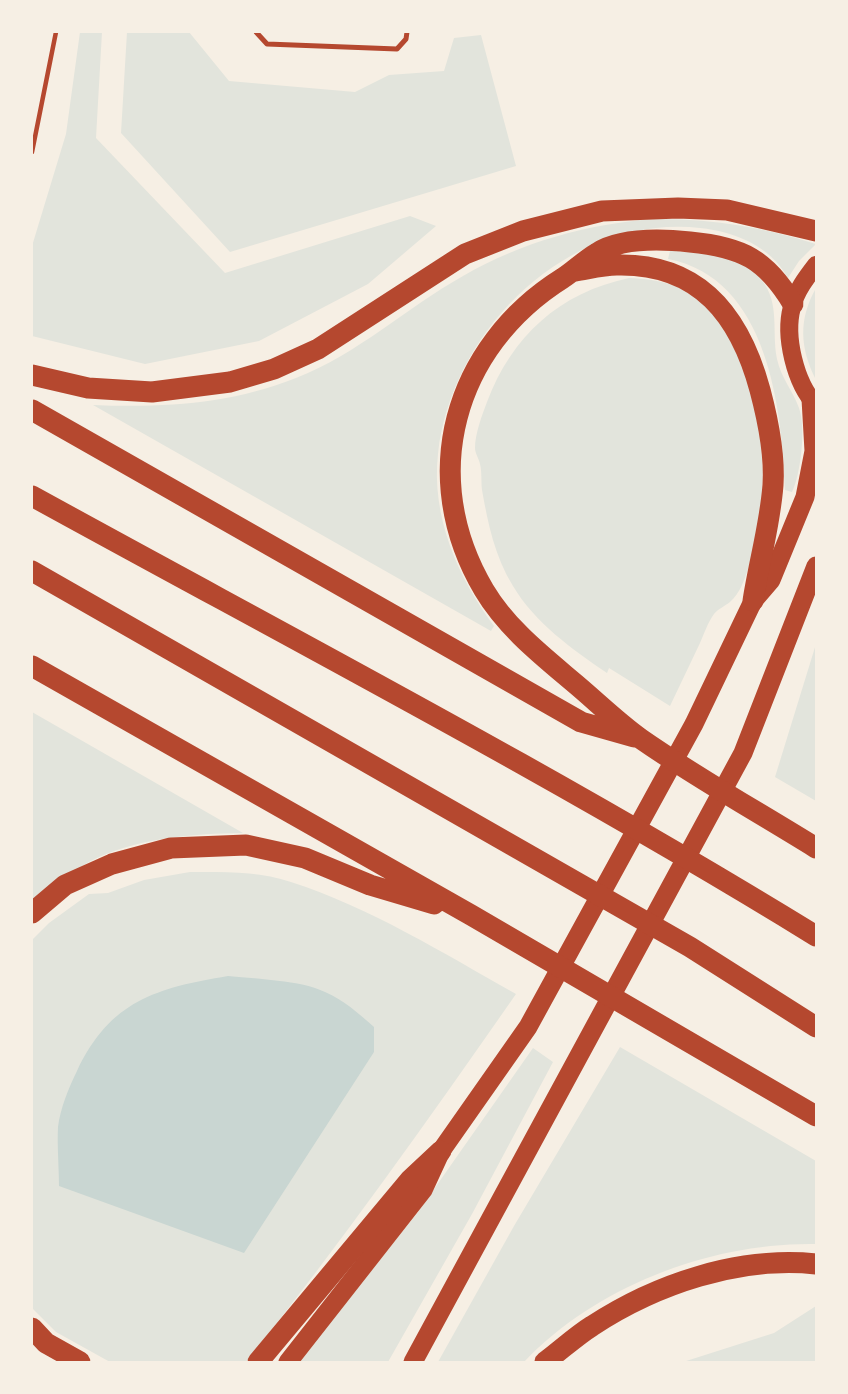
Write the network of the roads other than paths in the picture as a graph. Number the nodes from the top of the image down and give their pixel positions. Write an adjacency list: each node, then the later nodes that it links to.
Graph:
1 (256, 32): 2 (lane)
2 (407, 32)
3 (817, 231): 7 (highway)
4 (817, 265): 6 (main road)
5 (573, 272): 6 (highway); 13 (highway); 15 (highway)
6 (793, 304): 8 (main road)
7 (32, 375)
8 (814, 402): 13 (highway)
9 (32, 410): 15 (highway)
10 (32, 496): 19 (highway)
11 (817, 566): 28 (highway)
12 (32, 571): 20 (highway)
13 (753, 601): 22 (highway)
14 (32, 666): 18 (highway)
15 (640, 738): 16 (highway)
16 (817, 848)
17 (32, 913): 18 (highway)
18 (471, 915): 21 (highway)
19 (817, 936)
20 (817, 1027)
21 (817, 1116)
22 (440, 1152): 26 (highway); 27 (highway)
23 (817, 1264): 29 (highway)
24 (32, 1328): 25 (highway)
25 (80, 1363)
26 (258, 1363)
27 (288, 1363)
28 (413, 1363)
29 (545, 1363)

